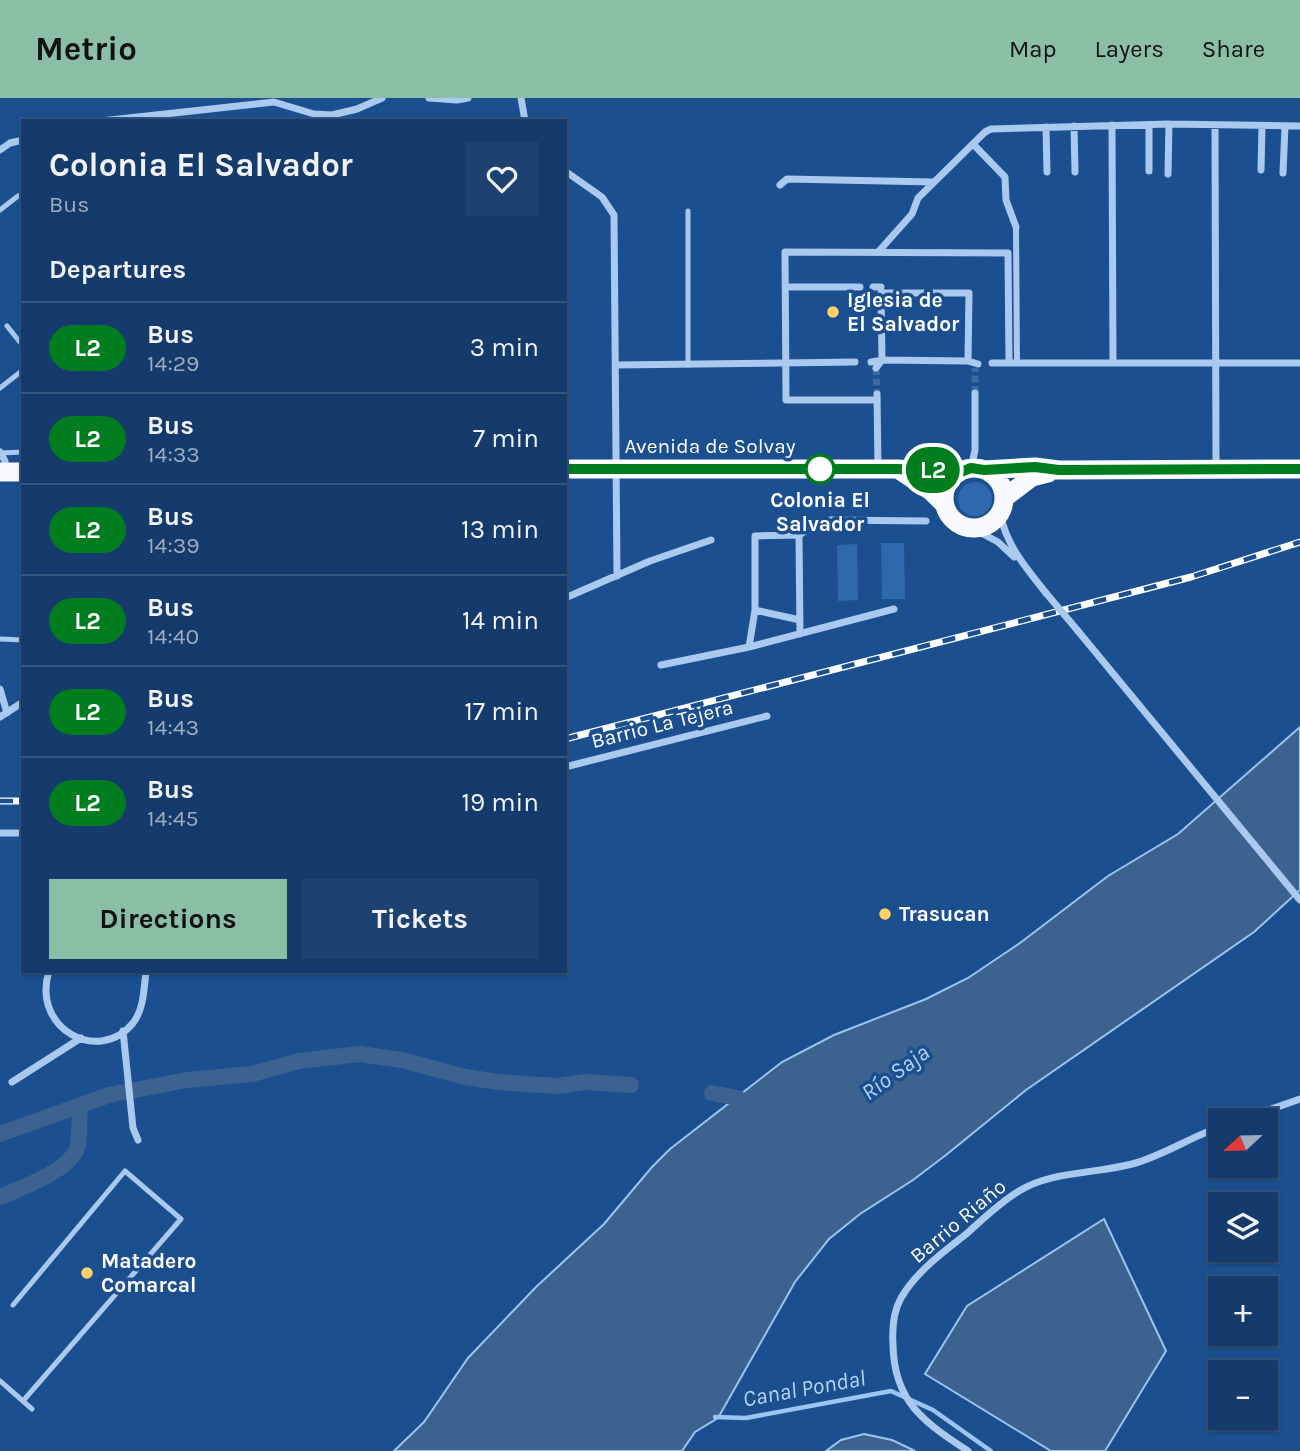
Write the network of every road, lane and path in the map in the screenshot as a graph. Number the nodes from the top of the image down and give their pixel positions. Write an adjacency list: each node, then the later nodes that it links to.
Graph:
1 (382, 98): 5 (street)
2 (429, 98): 3 (street)
3 (468, 98)
4 (521, 98): 6 (street)
5 (119, 119)
6 (525, 119)
7 (1169, 124): 9 (street); 10 (street); 25 (street)
8 (1112, 125): 9 (street); 11 (street); 43 (street)
9 (1149, 125): 20 (street)
10 (1215, 125): 12 (street); 39 (street)
11 (1074, 126): 15 (street); 22 (street)
12 (1262, 126): 13 (street); 19 (street)
13 (1285, 126): 14 (street); 24 (street)
14 (1300, 126)
15 (1046, 127): 17 (street); 23 (street)
16 (21, 140): 18 (street)
17 (974, 145): 26 (street); 31 (street)
18 (0, 150)
19 (1261, 170)
20 (1149, 171)
21 (567, 172): 45 (street)
22 (1075, 172)
23 (1047, 173)
24 (1283, 173)
25 (1168, 174)
26 (933, 182): 27 (street); 32 (street)
27 (780, 185)
28 (21, 195): 29 (lane)
29 (0, 210)
30 (688, 211): 46 (lane)
31 (1016, 227): 42 (street)
32 (879, 254): 33 (street); 42 (street)
33 (785, 287): 34 (street); 40 (street)
34 (860, 287)
35 (7, 326): 36 (lane)
36 (21, 344)
37 (882, 360): 37 (street); 47 (street)
38 (855, 362): 40 (street)
39 (1217, 362): 43 (street); 44 (street); 54 (street)
40 (785, 363): 46 (street); 56 (street)
41 (992, 363): 42 (street)
42 (1013, 363): 43 (street)
43 (1113, 363)
44 (1300, 363)
45 (615, 365): 46 (street); 53 (street)
46 (688, 365)
47 (874, 365)
48 (21, 372): 49 (lane)
49 (0, 388)
50 (975, 393): 58 (street)
51 (21, 453): 52 (lane)
52 (6, 464)
53 (616, 468): 55 (highway, Avenida de Solvay); 56 (highway, Avenida de Solvay); 67 (street)
54 (1216, 468): 57 (highway, Avenida de Solvay); 59 (highway, Avenida de Solvay)
55 (567, 469)
56 (888, 469): 58 (highway, Avenida de Solvay); 60 (highway)
57 (1300, 469)
58 (971, 470): 59 (highway, Avenida de Solvay); 60 (highway); 61 (highway)
59 (1059, 470): 61 (highway, Avenida de Solvay)
60 (944, 504): 63 (highway)
61 (1002, 506): 63 (highway); 66 (street)
62 (926, 521): 64 (street)
63 (972, 528): 66 (street)
64 (799, 536): 70 (street); 71 (street)
65 (711, 540): 67 (street)
66 (1023, 564): 84 (street, bridge)
67 (617, 576): 68 (street)
68 (567, 597)
69 (894, 609): 72 (street)
70 (755, 610): 71 (street); 75 (street)
71 (800, 620): 72 (street)
72 (800, 634): 75 (street)
73 (0, 639): 74 (lane)
74 (21, 640)
75 (749, 647): 76 (street)
76 (661, 665)
77 (0, 689): 79 (street)
78 (21, 703): 79 (street)
79 (4, 715)
80 (767, 716): 81 (street, Barrio La Tejera)
81 (567, 766)
82 (0, 833): 83 (street)
83 (21, 834)
84 (1300, 901)
85 (48, 973): 88 (street)
86 (146, 973): 87 (street)
87 (123, 1031): 88 (street); 93 (street)
88 (81, 1038): 89 (street)
89 (12, 1082)
90 (1300, 1100): 91 (street)
91 (1276, 1108)
92 (1208, 1131): 98 (street, Barrio Riaño)
93 (138, 1140)
94 (13, 1305): 96 (lane)
95 (0, 1381): 96 (lane)
96 (23, 1401): 97 (lane)
97 (32, 1409)
98 (968, 1451)

